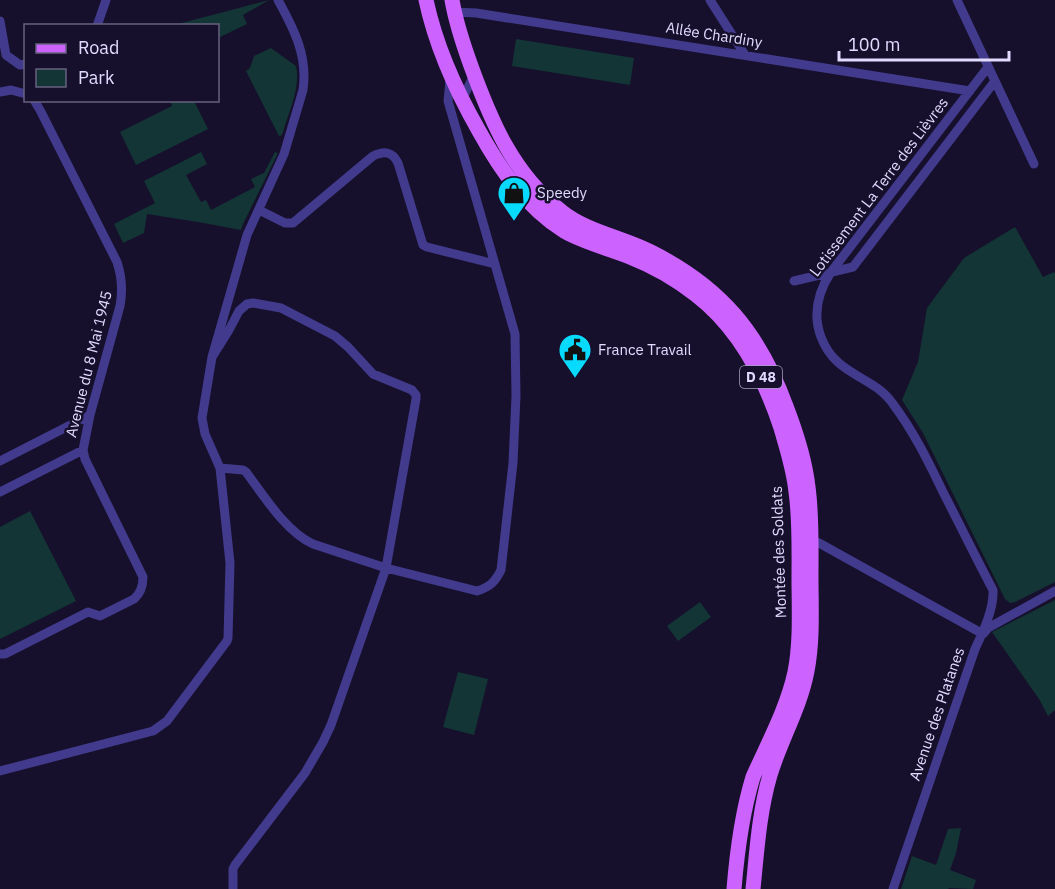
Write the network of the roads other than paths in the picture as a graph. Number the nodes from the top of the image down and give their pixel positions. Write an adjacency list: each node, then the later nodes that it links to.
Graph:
1 (106, 0): 8 (street)
2 (278, 0): 22 (street)
3 (426, 0): 13 (main road, Montée des Soldats / D 48)
4 (710, 0): 9 (street)
5 (957, 0): 11 (street)
6 (453, 6): 9 (street, Allée Chardiny); 12 (main road, Montée des Soldats / D 48)
7 (0, 21): 10 (street)
8 (98, 24)
9 (745, 56): 15 (street, Allée Chardiny)
10 (24, 64)
11 (988, 67): 14 (street); 15 (street, Lotissement La Terre des Lièvres)
12 (474, 75): 18 (street); 32 (main road, Montée des Soldats / D 48)
13 (450, 77): 18 (main road, Montée des Soldats / D 48); 20 (street)
14 (995, 81): 21 (street); 24 (street)
15 (970, 91): 24 (street, Lotissement La Terre des Lièvres)
16 (0, 92): 17 (street)
17 (24, 93)
18 (461, 101): 20 (street); 39 (main road, Montée des Soldats / D 48)
19 (35, 102): 27 (street, Avenue du 8 Mai 1945)
20 (452, 114): 23 (street)
21 (1034, 164)
22 (258, 210): 23 (street); 26 (street)
23 (495, 264): 33 (street)
24 (831, 272): 25 (street); 35 (street, Lotissement La Terre des Lièvres)
25 (794, 281)
26 (212, 357): 30 (street); 33 (street)
27 (90, 415): 28 (street, Avenue du 8 Mai 1945); 29 (street)
28 (83, 450): 31 (street); 36 (street, Avenue du 8 Mai 1945)
29 (0, 461)
30 (220, 468): 33 (street); 37 (street)
31 (0, 492)
32 (811, 540): 35 (street, Avenue des Platanes); 40 (main road, Montée des Soldats / D 48)
33 (386, 568): 38 (street)
34 (1055, 591): 35 (street)
35 (983, 634): 41 (street, Avenue des Platanes)
36 (0, 654)
37 (0, 771)
38 (233, 889)
39 (734, 889)
40 (753, 889)
41 (893, 889)

